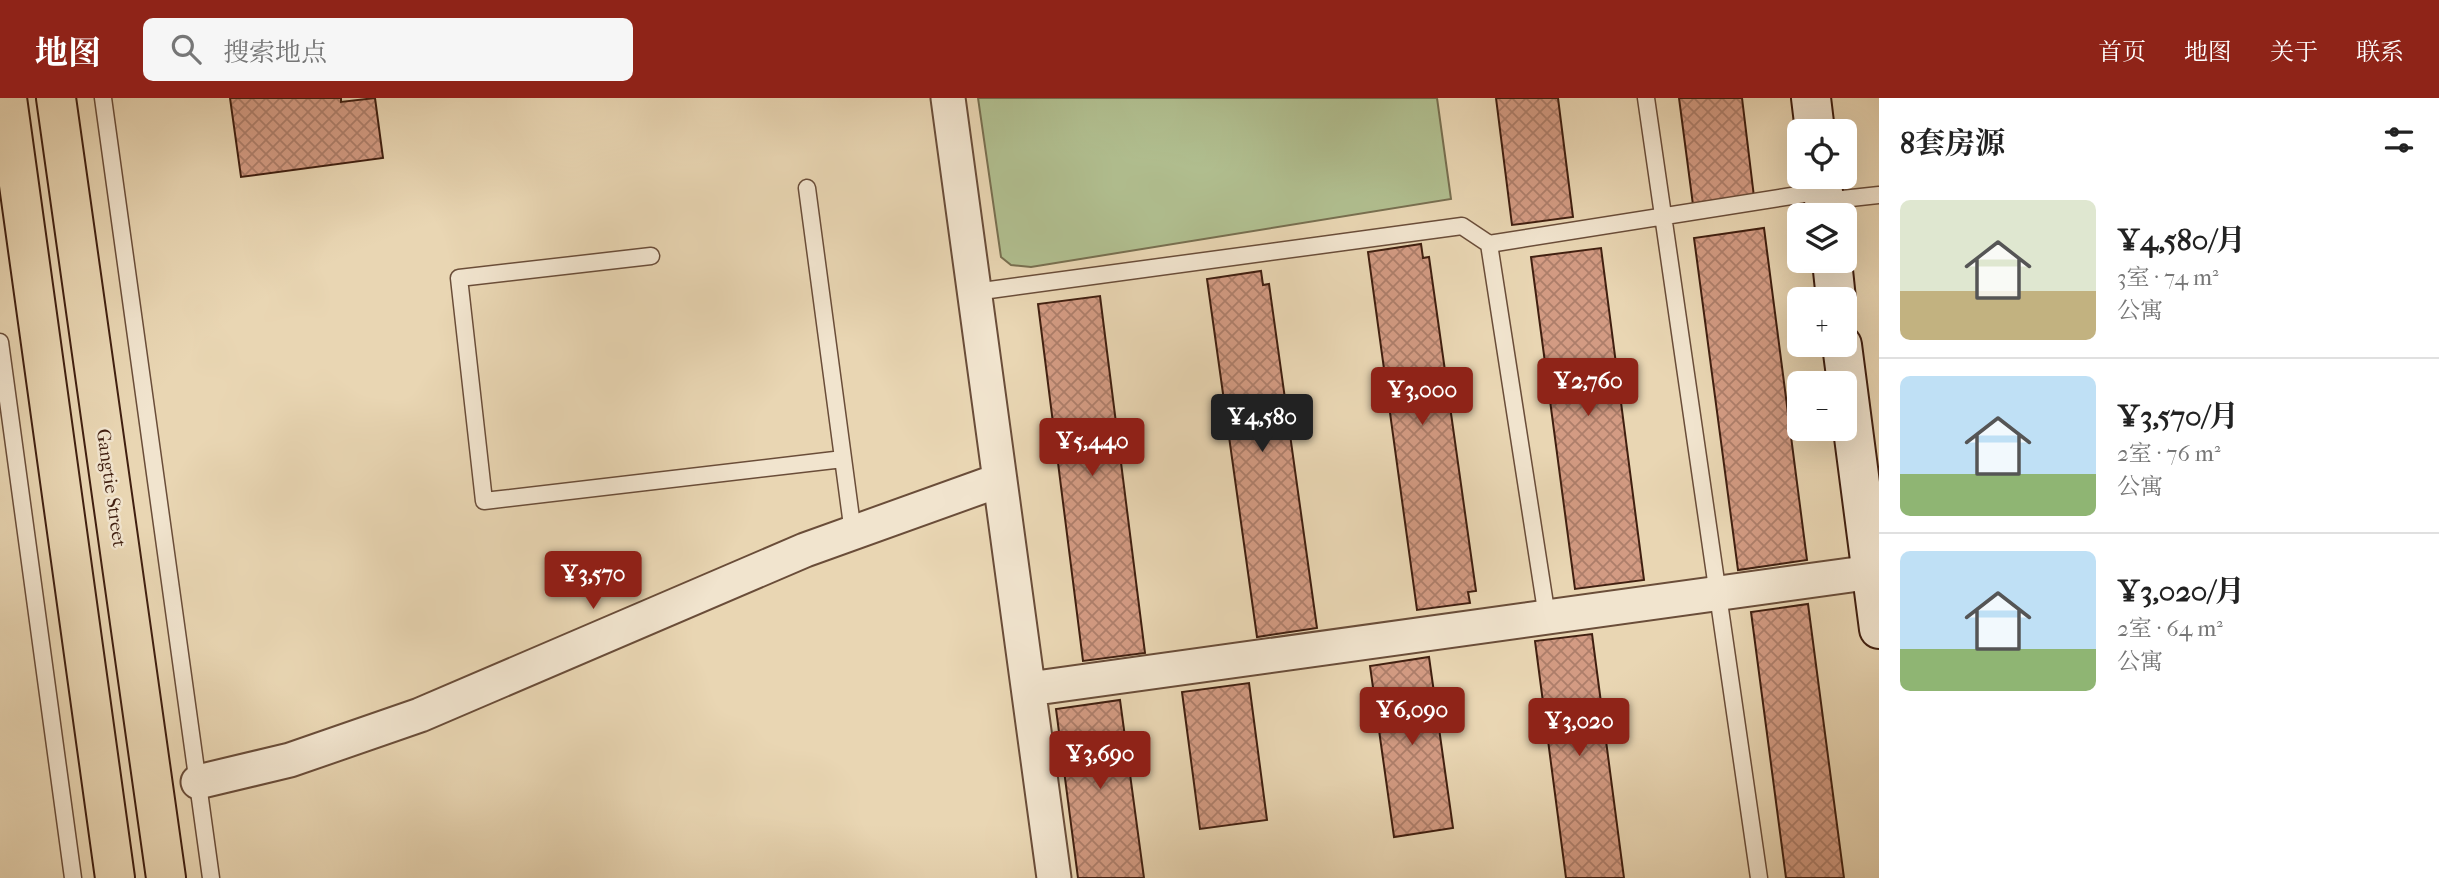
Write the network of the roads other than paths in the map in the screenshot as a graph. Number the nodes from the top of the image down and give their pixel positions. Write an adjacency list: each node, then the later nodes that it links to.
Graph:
1 (8, 98): 27 (highway)
2 (57, 98): 28 (highway, Gangtie Street)
3 (103, 98): 25 (lane)
4 (948, 98): 14 (street)
5 (1646, 98): 11 (lane)
6 (1811, 98): 7 (street)
7 (1814, 119)
8 (807, 188): 17 (lane)
9 (1879, 195): 10 (lane)
10 (1823, 196): 11 (lane)
11 (1664, 217): 12 (lane); 21 (lane)
12 (1489, 244): 14 (lane); 22 (lane)
13 (651, 256): 17 (lane)
14 (975, 292): 18 (street)
15 (0, 342): 26 (lane)
16 (1844, 357): 20 (street)
17 (843, 459): 19 (lane)
18 (1000, 480): 19 (street); 24 (street)
19 (853, 533): 25 (street)
20 (1875, 572): 21 (street); 23 (street)
21 (1718, 593): 22 (street); 31 (lane)
22 (1547, 617): 24 (street)
23 (1879, 629)
24 (1029, 689): 30 (street)
25 (198, 782): 29 (lane)
26 (73, 878)
27 (115, 878)
28 (166, 878)
29 (211, 878)
30 (1054, 878)
31 (1759, 878)

